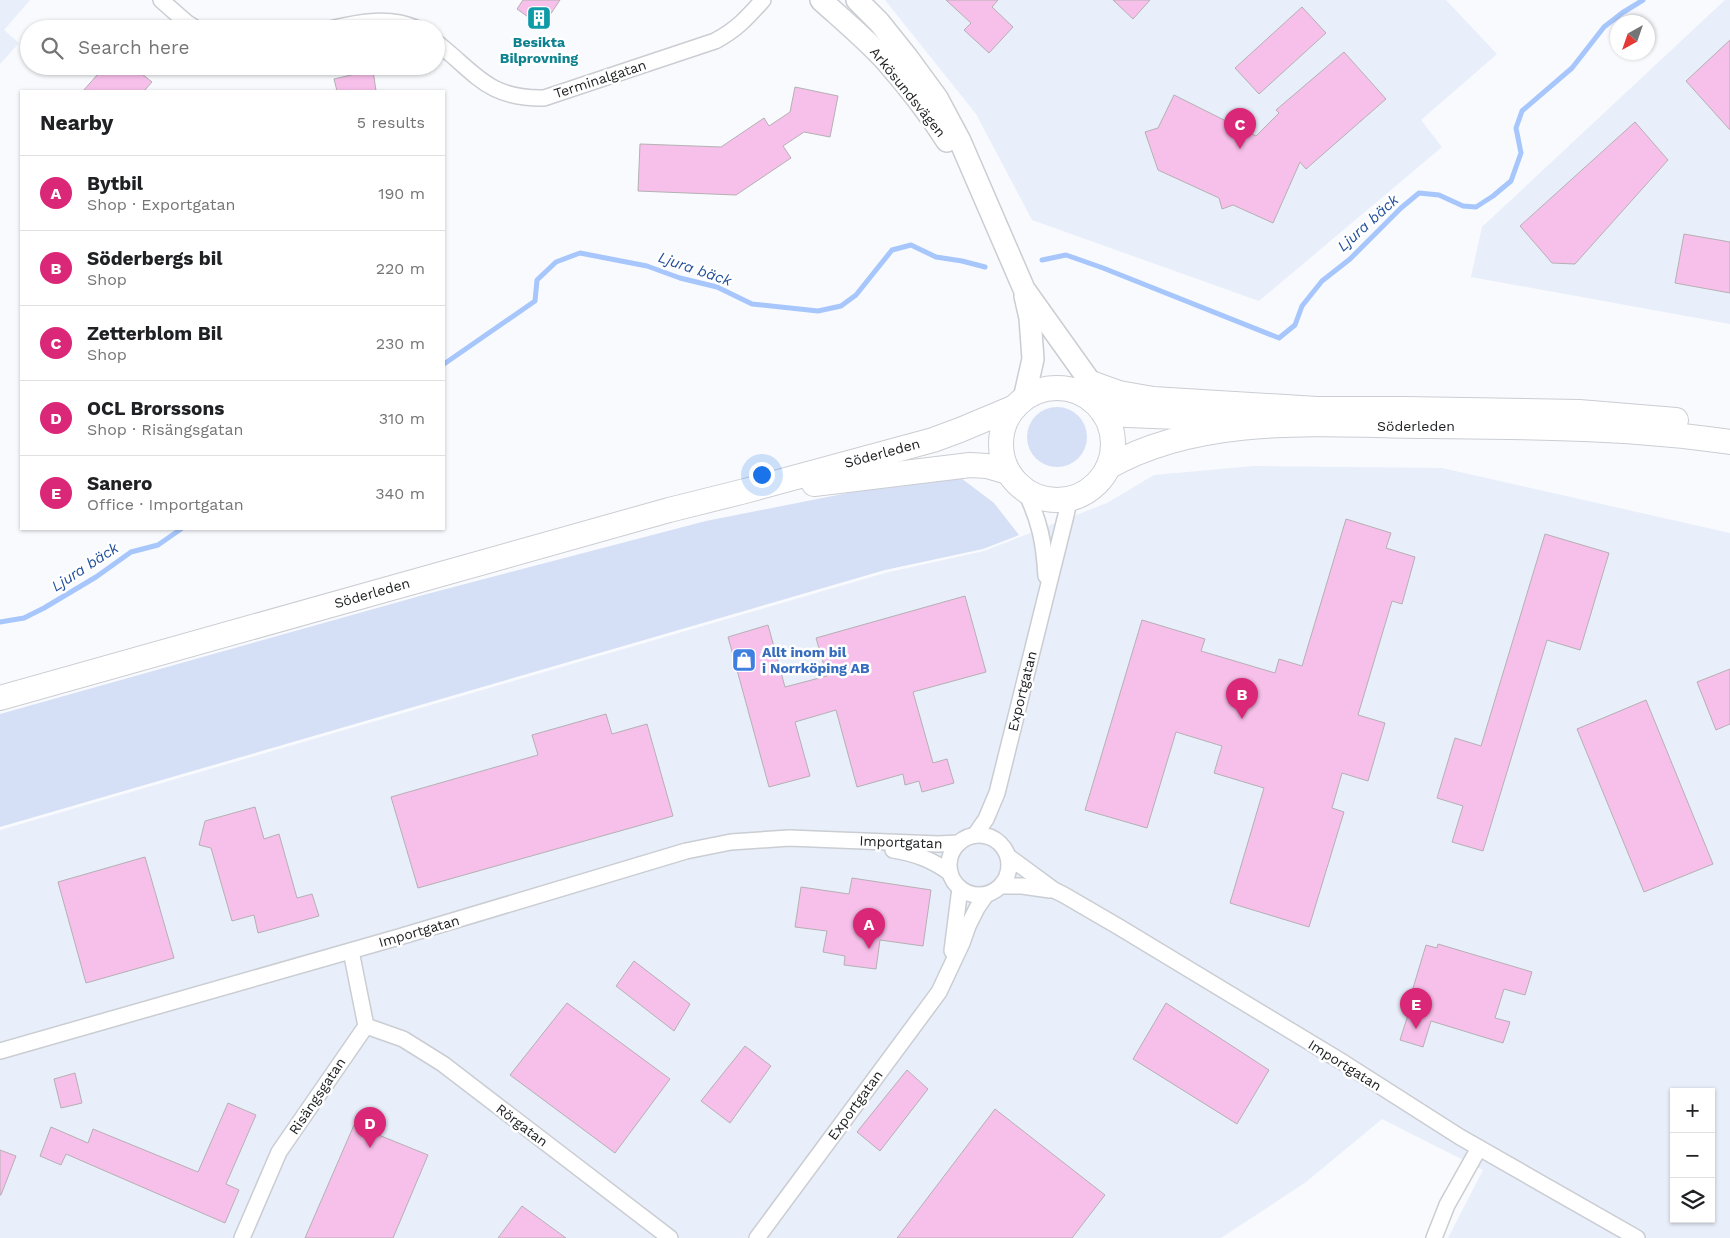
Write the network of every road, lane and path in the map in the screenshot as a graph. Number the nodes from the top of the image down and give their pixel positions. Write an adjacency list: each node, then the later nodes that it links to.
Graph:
1 (161, 0): 5 (street)
2 (763, 0): 6 (street, Terminalgatan)
3 (821, 0): 7 (main road, Arkösundsvägen)
4 (857, 0): 7 (main road, Arkösundsvägen)
5 (184, 20)
6 (445, 50)
7 (982, 195): 8 (main road, Arkösundsvägen)
8 (1024, 289): 9 (main road, Arkösundsvägen); 10 (main road, Arkösundsvägen)
9 (1091, 383): 11 (main road, Söderleden); 12 (main road, Arkösundsvägen)
10 (1019, 403): 12 (main road); 15 (main road); 17 (main road, Söderleden)
11 (1317, 409): 12 (main road, Söderleden); 13 (main road, Söderleden)
12 (1102, 411): 16 (main road)
13 (1730, 425)
14 (1730, 442): 16 (main road, Söderleden)
15 (1004, 462): 17 (main road, Söderleden); 18 (main road)
16 (1108, 467): 19 (main road)
17 (745, 491): 21 (main road, Söderleden)
18 (1025, 491): 19 (main road); 20 (street, Exportgatan)
19 (1074, 497): 20 (street, Exportgatan)
20 (1047, 588): 22 (street, Exportgatan)
21 (0, 698)
22 (996, 793): 23 (street, Exportgatan); 25 (street, Exportgatan)
23 (975, 835): 25 (street); 26 (street)
24 (843, 840): 26 (street, Importgatan); 28 (street, Importgatan); 33 (street, Importgatan)
25 (998, 841): 27 (street)
26 (959, 843): 28 (street)
27 (1008, 857): 29 (street); 31 (street, Importgatan)
28 (950, 873): 30 (street)
29 (1001, 886): 31 (street, Importgatan); 32 (street)
30 (960, 888): 32 (street); 34 (street, Exportgatan)
31 (1054, 890): 37 (street, Importgatan)
32 (986, 894): 34 (street, Exportgatan)
33 (351, 951): 35 (street); 36 (street, Importgatan)
34 (949, 969): 40 (street, Exportgatan)
35 (366, 1026): 38 (street, Risängsgatan); 39 (street, Rörgatan)
36 (0, 1051)
37 (1479, 1148): 41 (street); 42 (street, Importgatan)
38 (242, 1238)
39 (670, 1238)
40 (757, 1238)
41 (1434, 1238)
42 (1637, 1238)

